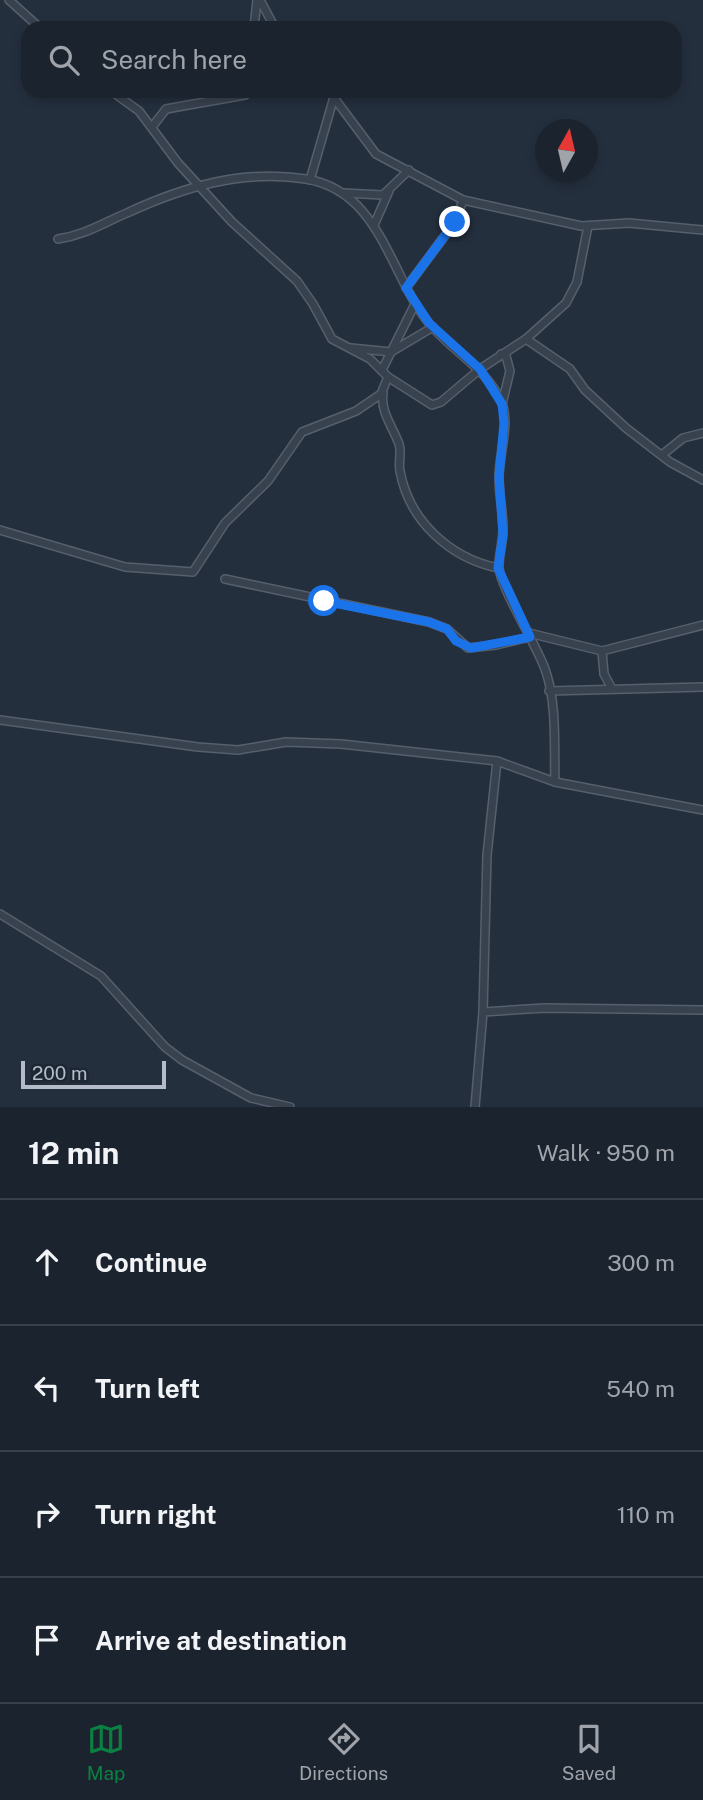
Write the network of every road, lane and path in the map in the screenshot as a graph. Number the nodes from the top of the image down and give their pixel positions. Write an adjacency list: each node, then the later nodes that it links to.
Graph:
1 (9, 0): 3 (street)
2 (258, 0): 4 (street); 5 (street)
3 (32, 21)
4 (255, 21)
5 (271, 21)
6 (122, 98): 10 (street)
7 (229, 98): 10 (street)
8 (331, 98): 12 (street)
9 (335, 98): 11 (street)
10 (152, 127): 13 (street)
11 (409, 170): 14 (street); 16 (street)
12 (310, 180): 13 (street); 15 (street)
13 (200, 185): 20 (street); 25 (street)
14 (389, 191): 15 (street); 17 (street)
15 (341, 193): 17 (street)
16 (463, 200): 18 (street); 21 (street)
17 (374, 225): 21 (street)
18 (588, 226): 19 (street); 24 (street)
19 (703, 230)
20 (58, 239)
21 (406, 288): 22 (street)
22 (415, 304): 23 (street); 26 (street)
23 (433, 327): 26 (street); 28 (street)
24 (526, 338): 27 (street); 34 (street)
25 (347, 349): 26 (street); 29 (street)
26 (391, 352): 29 (street)
27 (501, 354): 28 (street); 32 (street)
28 (480, 369): 30 (street); 32 (street)
29 (382, 370): 30 (street)
30 (388, 377): 31 (street)
31 (384, 389): 36 (street); 37 (street)
32 (502, 404): 37 (street)
33 (703, 433): 34 (street)
34 (662, 455): 35 (street)
35 (703, 480)
36 (0, 530)
37 (498, 568): 40 (street)
38 (225, 579): 40 (street)
39 (703, 625): 41 (street)
40 (529, 634): 41 (street); 44 (street)
41 (602, 651): 42 (street)
42 (611, 687): 43 (street); 44 (street)
43 (703, 687)
44 (549, 691): 47 (street)
45 (0, 719): 46 (street)
46 (497, 761): 47 (street); 51 (street)
47 (555, 782): 48 (street)
48 (703, 810)
49 (0, 914): 52 (street)
50 (703, 1010): 51 (street)
51 (483, 1012): 54 (street)
52 (274, 1106): 53 (street)
53 (290, 1107)
54 (475, 1107)

